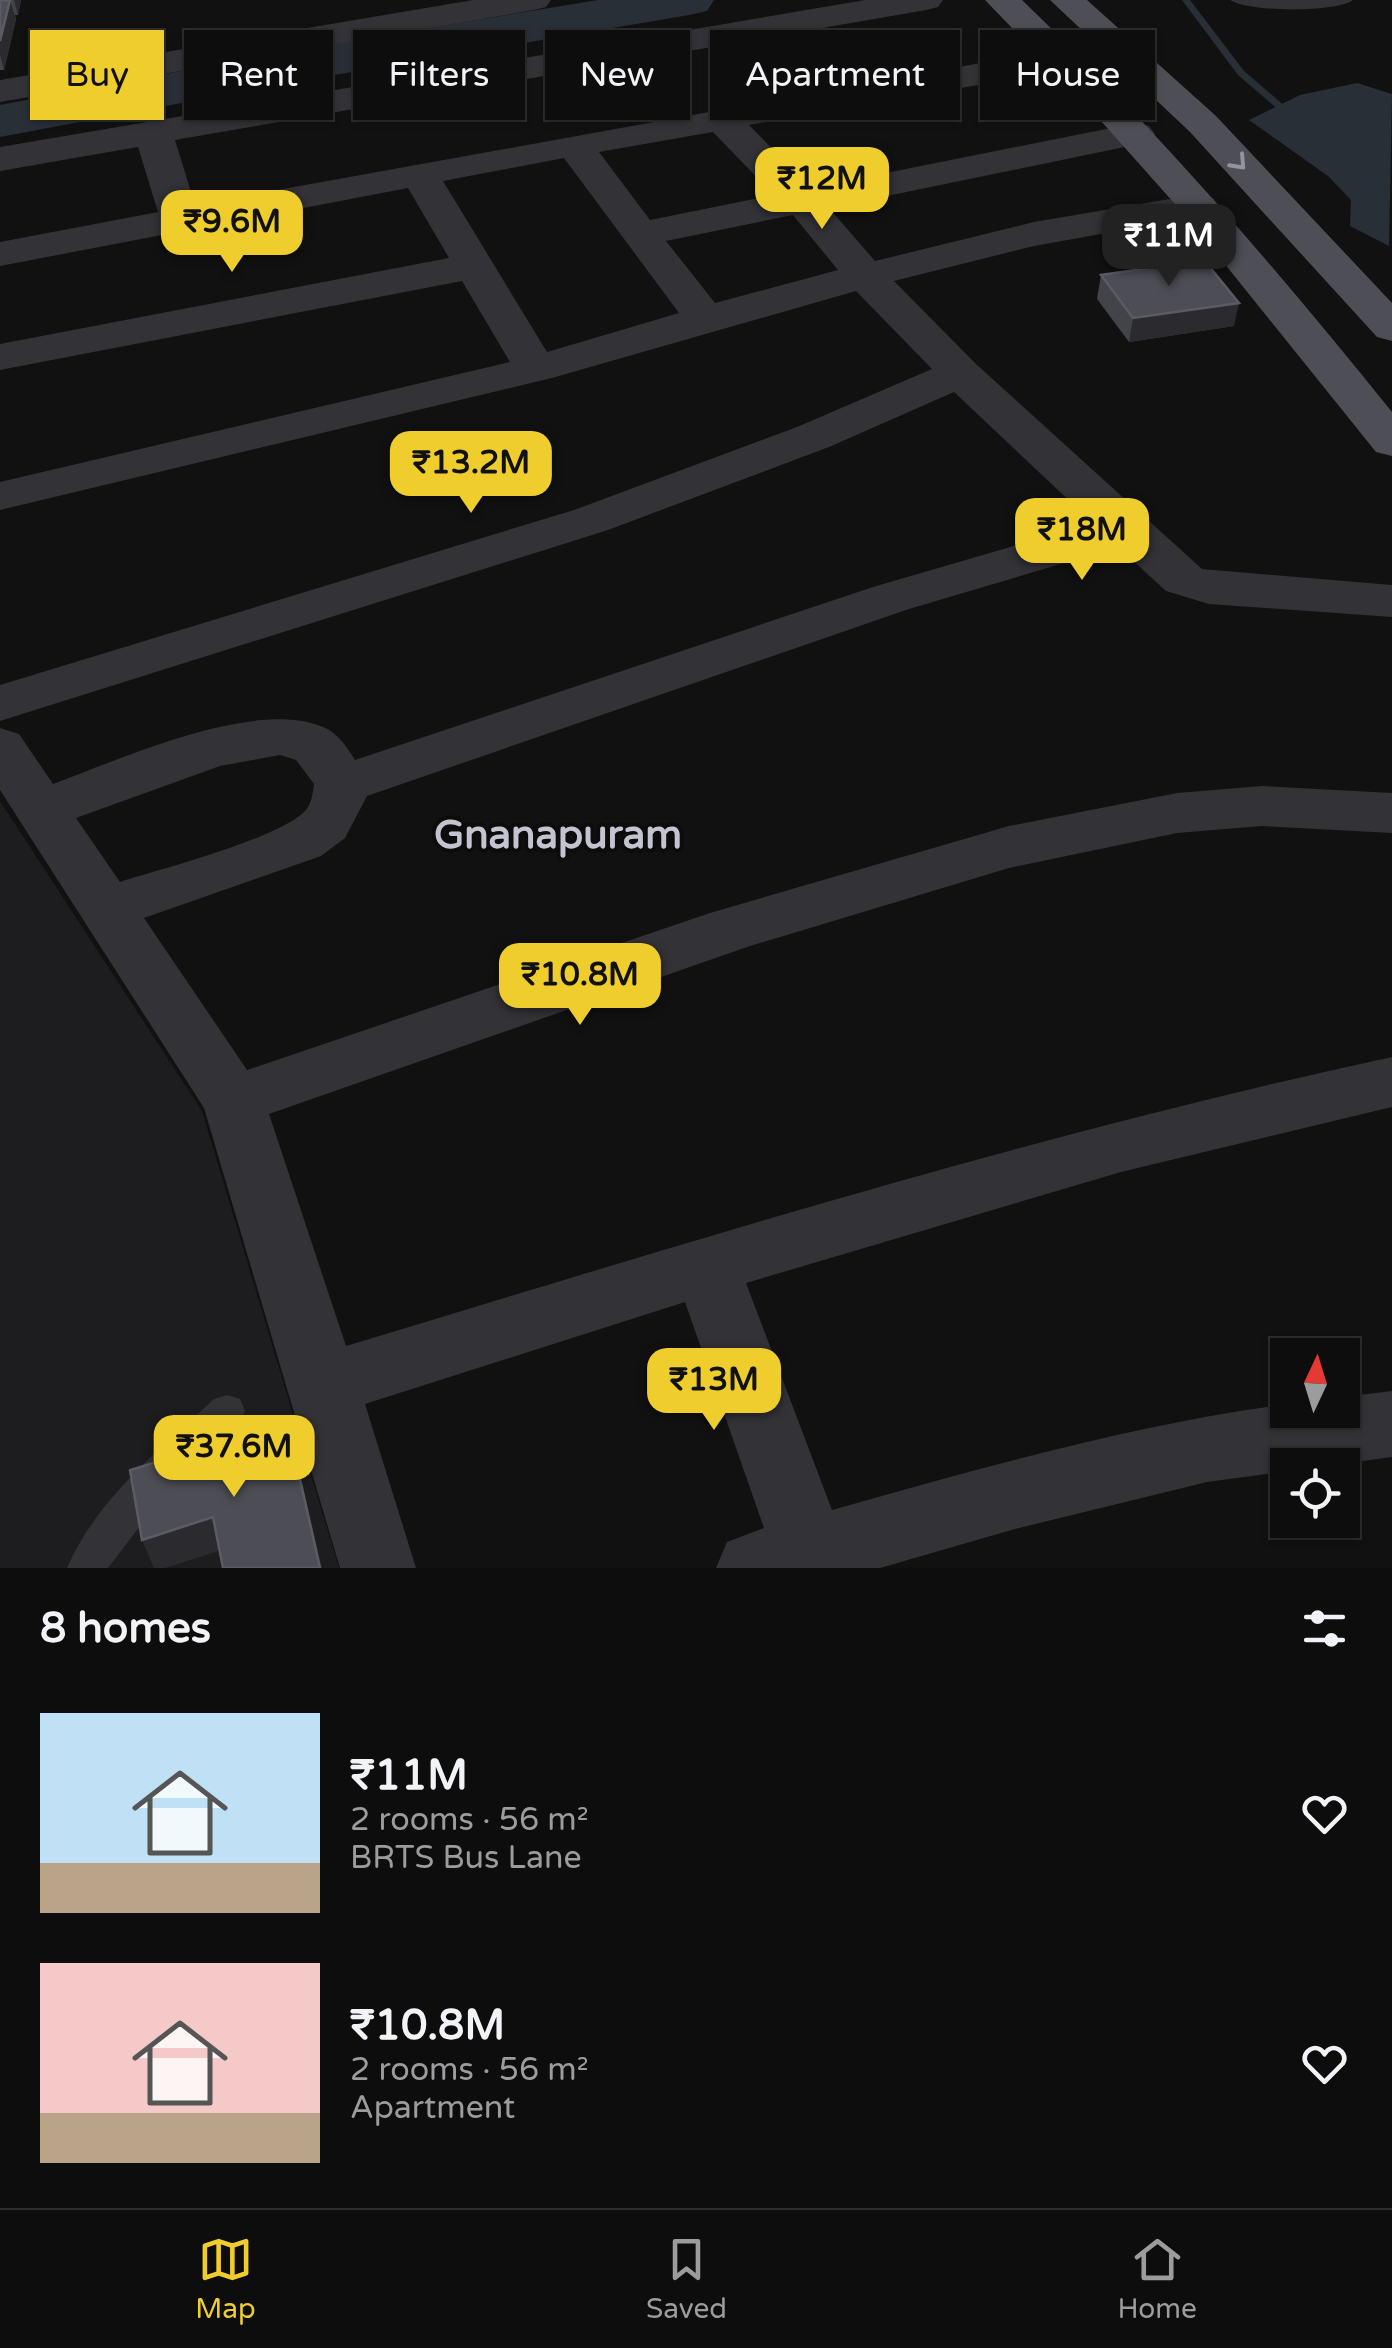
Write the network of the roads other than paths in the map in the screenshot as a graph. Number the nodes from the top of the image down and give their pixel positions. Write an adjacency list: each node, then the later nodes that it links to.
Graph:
1 (534, 0): 10 (street)
2 (926, 0): 9 (street)
3 (1002, 0): 8 (main road)
4 (1025, 0): 33 (main road)
5 (1067, 0): 29 (main road, one-way to 29)
6 (1239, 0): 7 (lane)
7 (1344, 0)
8 (1033, 30)
9 (525, 68)
10 (0, 91)
11 (353, 97): 15 (street)
12 (463, 120): 17 (street)
13 (721, 120): 18 (street); 21 (street)
14 (1122, 120): 16 (main road)
15 (154, 132): 19 (street); 23 (street)
16 (1136, 134): 21 (street); 22 (main road)
17 (473, 135): 18 (street); 20 (street)
18 (574, 145): 24 (street)
19 (0, 158)
20 (420, 174): 23 (street); 26 (street)
21 (802, 201): 24 (street); 27 (street)
22 (1199, 206): 27 (street); 34 (main road)
23 (180, 220): 25 (street)
24 (640, 234): 28 (street)
25 (0, 254)
26 (474, 266): 30 (street); 31 (street)
27 (865, 276): 28 (street); 32 (street)
28 (706, 319): 31 (street)
29 (1392, 328)
30 (0, 356)
31 (536, 369): 35 (street)
32 (960, 373): 36 (street); 38 (street)
33 (1392, 402)
34 (1392, 442)
35 (0, 496)
36 (1127, 529): 37 (street); 40 (street)
37 (1392, 601)
38 (0, 703)
39 (0, 747): 41 (street)
40 (342, 784): 41 (street); 43 (street)
41 (42, 808): 43 (street)
42 (1392, 813): 45 (street)
43 (105, 910): 45 (street)
44 (1392, 1082): 46 (street)
45 (233, 1101): 47 (street)
46 (707, 1268): 47 (street); 50 (street)
47 (324, 1385): 52 (street)
48 (228, 1411): 51 (lane)
49 (1392, 1424): 50 (street)
50 (794, 1563)
51 (86, 1568)
52 (378, 1568)

